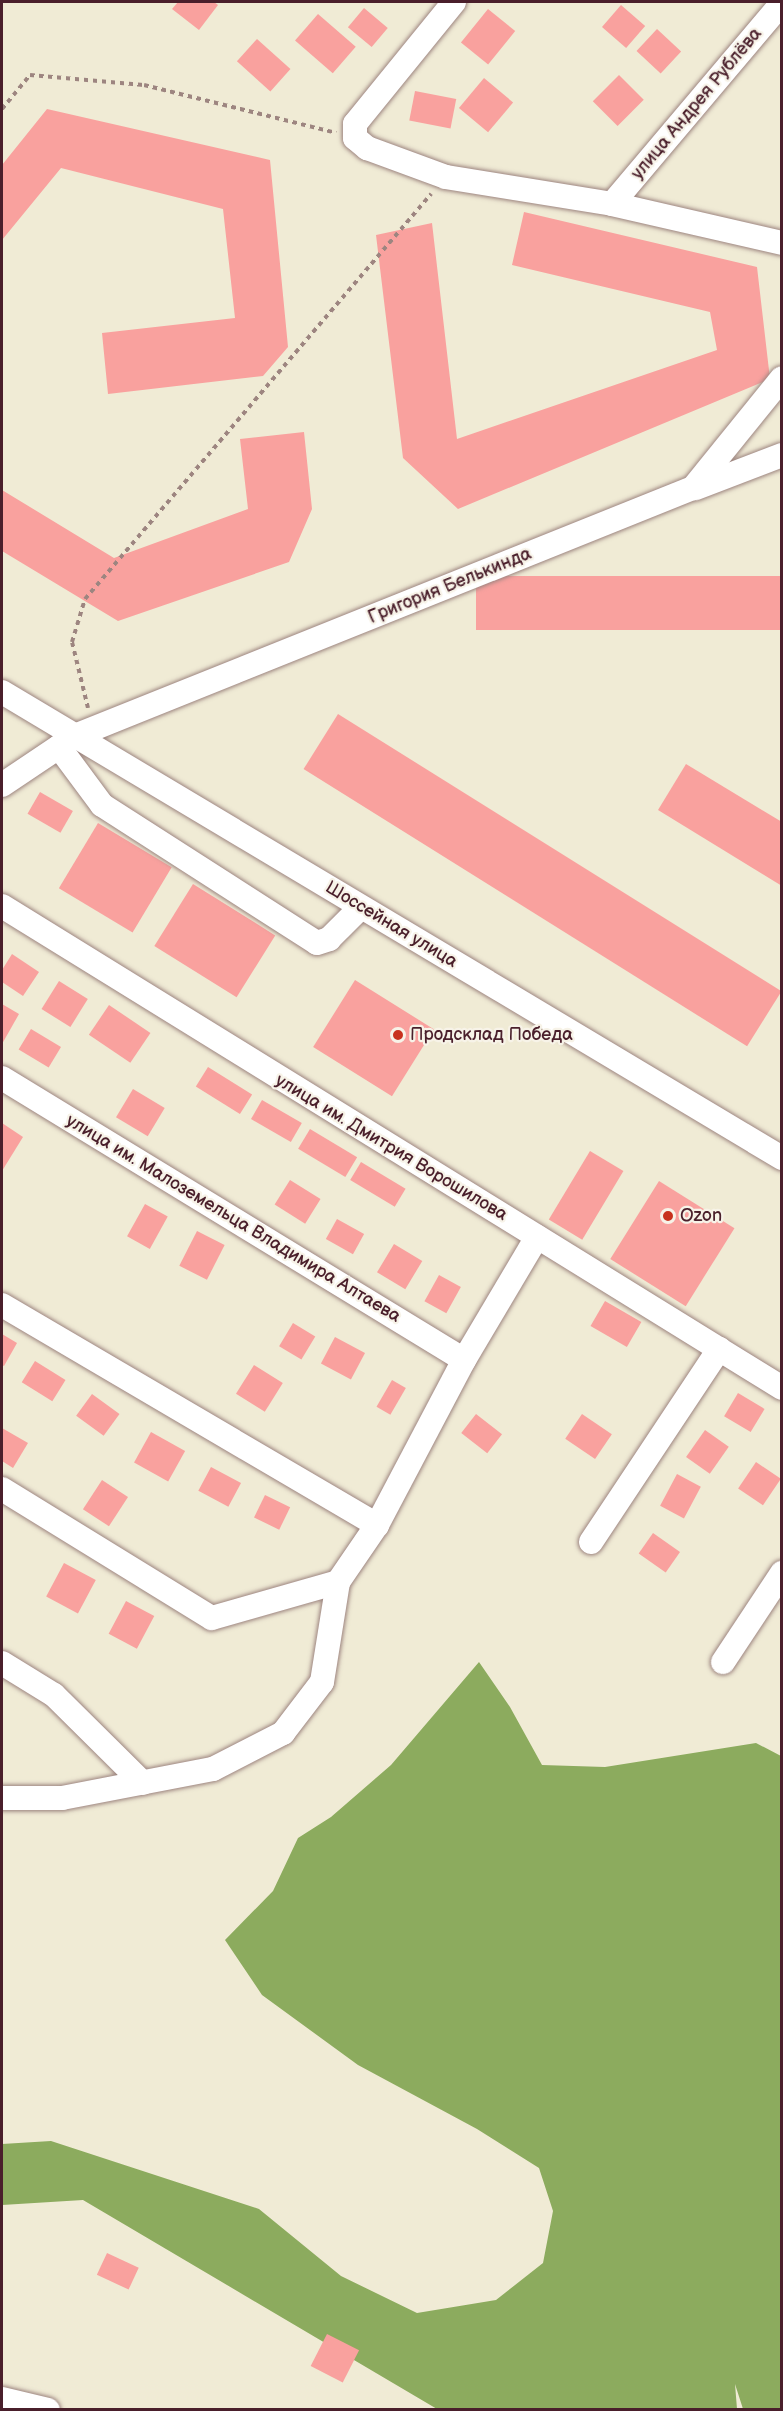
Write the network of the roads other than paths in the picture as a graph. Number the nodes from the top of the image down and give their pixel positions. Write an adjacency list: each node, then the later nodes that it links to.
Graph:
1 (454, 2): 3 (street)
2 (782, 3): 3 (street, улица Андрея Рублёва)
3 (612, 204): 4 (street)
4 (782, 243)
5 (782, 378): 7 (street, Григория Белькинда)
6 (782, 455): 7 (street)
7 (693, 489): 9 (street, Григория Белькинда)
8 (2, 692): 9 (street, Шоссейная улица)
9 (67, 742): 10 (street, Григория Белькинда); 12 (street, Шоссейная улица); 12 (street)
10 (2, 785)
11 (2, 906): 15 (street, улица им. Дмитрия Ворошилова)
12 (361, 907): 14 (street, Шоссейная улица)
13 (2, 1078): 18 (street, улица им. Малоземельца Владимира Алтаева)
14 (782, 1158)
15 (537, 1237): 17 (street, улица им. Дмитрия Ворошилова); 18 (street)
16 (2, 1305): 21 (street)
17 (719, 1349): 19 (street, улица им. Дмитрия Ворошилова); 22 (street)
18 (464, 1360): 21 (street)
19 (782, 1388)
20 (2, 1489): 24 (street)
21 (377, 1525): 24 (street)
22 (591, 1542)
23 (782, 1573): 25 (street)
24 (338, 1582): 27 (street)
25 (723, 1662)
26 (2, 1663): 27 (street)
27 (142, 1783): 28 (street)
28 (2, 1798)
29 (2, 2399): 30 (street)
30 (48, 2409)

